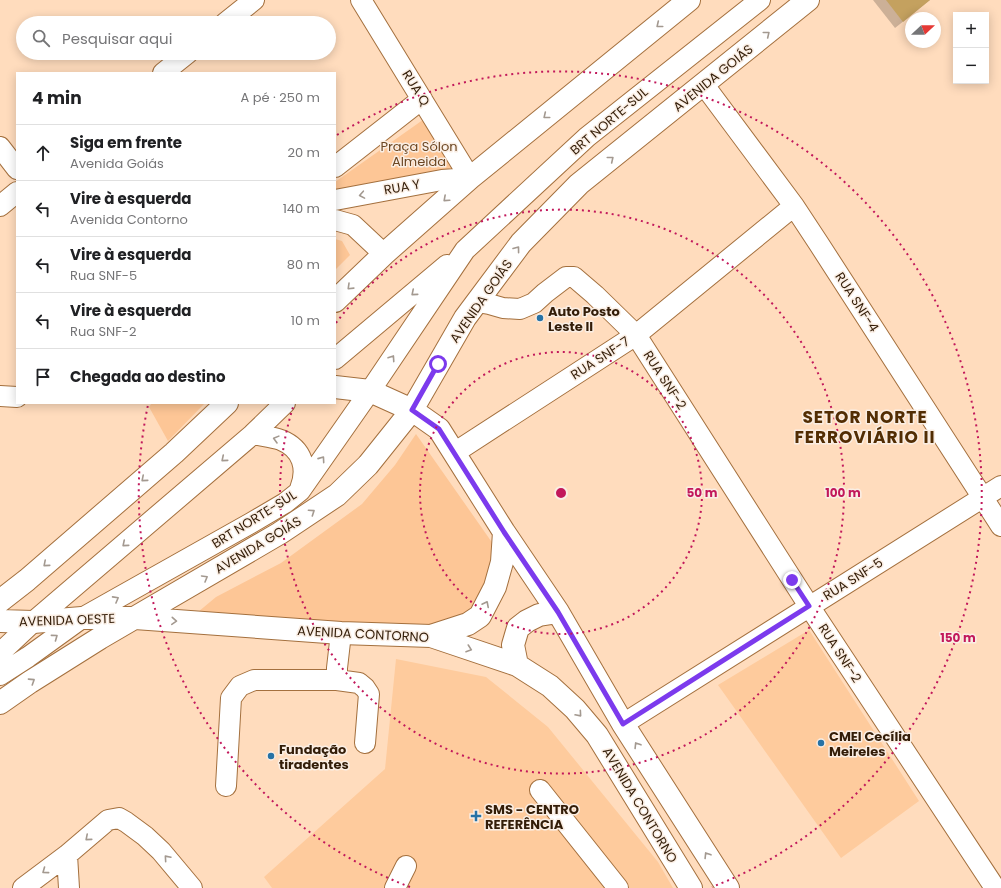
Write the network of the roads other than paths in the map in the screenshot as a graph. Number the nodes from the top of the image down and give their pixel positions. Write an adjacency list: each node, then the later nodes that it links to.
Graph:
1 (254, 0): 6 (street)
2 (361, 0): 10 (street, RUA Q)
3 (689, 0): 14 (main road, one-way to 14)
4 (760, 0): 20 (street)
5 (808, 0): 9 (main road, AVENIDA GOIÁS, one-way to 5)
6 (234, 16)
7 (179, 60): 8 (street)
8 (164, 72)
9 (704, 85): 18 (street, RUA SNF-4); 23 (main road, AVENIDA GOIÁS, one-way to 9)
10 (422, 98): 12 (street); 14 (street, RUA Q)
11 (0, 147): 13 (street)
12 (336, 166)
13 (16, 168)
14 (470, 178): 16 (street, RUA Y, one-way to 16); 21 (main road, one-way to 21)
15 (16, 193): 17 (street)
16 (336, 200)
17 (0, 206)
18 (794, 206): 24 (street, RUA SNF-7); 37 (street, RUA SNF-4)
19 (336, 220): 21 (street)
20 (465, 250): 25 (street, one-way to 25); 27 (street, BRT NORTE-SUL, one-way to 20)
21 (384, 254): 22 (main road, one-way to 22)
22 (336, 300)
23 (477, 302): 24 (street, RUA SNF-2); 32 (main road, AVENIDA GOIÁS)
24 (636, 335): 34 (street, RUA SNF-7); 41 (street, RUA SNF-2)
25 (336, 358)
26 (336, 387): 27 (main road)
27 (370, 391): 32 (main road); 36 (street, BRT NORTE-SUL, one-way to 27)
28 (0, 396): 29 (street)
29 (16, 397)
30 (226, 404): 40 (main road, one-way to 40)
31 (284, 404): 33 (street)
32 (412, 410): 34 (main road); 44 (main road, AVENIDA GOIÁS, one-way to 32)
33 (253, 434): 36 (street, one-way to 33); 46 (street, one-way to 46)
34 (454, 453): 39 (main road)
35 (1001, 486): 37 (street, RUA SNF-5)
36 (300, 491): 43 (street, BRT NORTE-SUL, one-way to 36)
37 (983, 497): 38 (street, RUA SNF-4); 41 (street, RUA SNF-5)
38 (1001, 526)
39 (504, 532): 42 (main road); 48 (main road, one-way to 39)
40 (0, 601)
41 (809, 606): 54 (street, RUA SNF-5); 67 (street, RUA SNF-2)
42 (558, 612): 50 (main road); 54 (main road)
43 (82, 618): 44 (main road, AVENIDA OESTE); 46 (main road, AVENIDA OESTE); 51 (street, BRT NORTE-SUL, one-way to 43)
44 (135, 618): 47 (main road, AVENIDA CONTORNO, one-way to 47); 53 (main road, AVENIDA GOIÁS, one-way to 44)
45 (0, 621): 46 (main road, AVENIDA OESTE)
46 (33, 622): 49 (street)
47 (341, 633): 48 (main road, AVENIDA CONTORNO); 52 (street)
48 (431, 636): 50 (main road, AVENIDA CONTORNO, one-way to 50)
49 (0, 653)
50 (517, 665): 65 (main road, AVENIDA CONTORNO, one-way to 65)
51 (0, 675)
52 (337, 680): 55 (street); 56 (street)
53 (0, 703)
54 (623, 724): 66 (main road, one-way to 54)
55 (365, 744)
56 (226, 786)
57 (540, 790): 64 (street)
58 (67, 855): 60 (street, one-way to 60); 61 (street); 62 (street, one-way to 58)
59 (406, 866): 63 (street)
60 (23, 888)
61 (69, 888)
62 (192, 888)
63 (394, 888)
64 (618, 888)
65 (691, 888)
66 (728, 888)
67 (995, 888)

